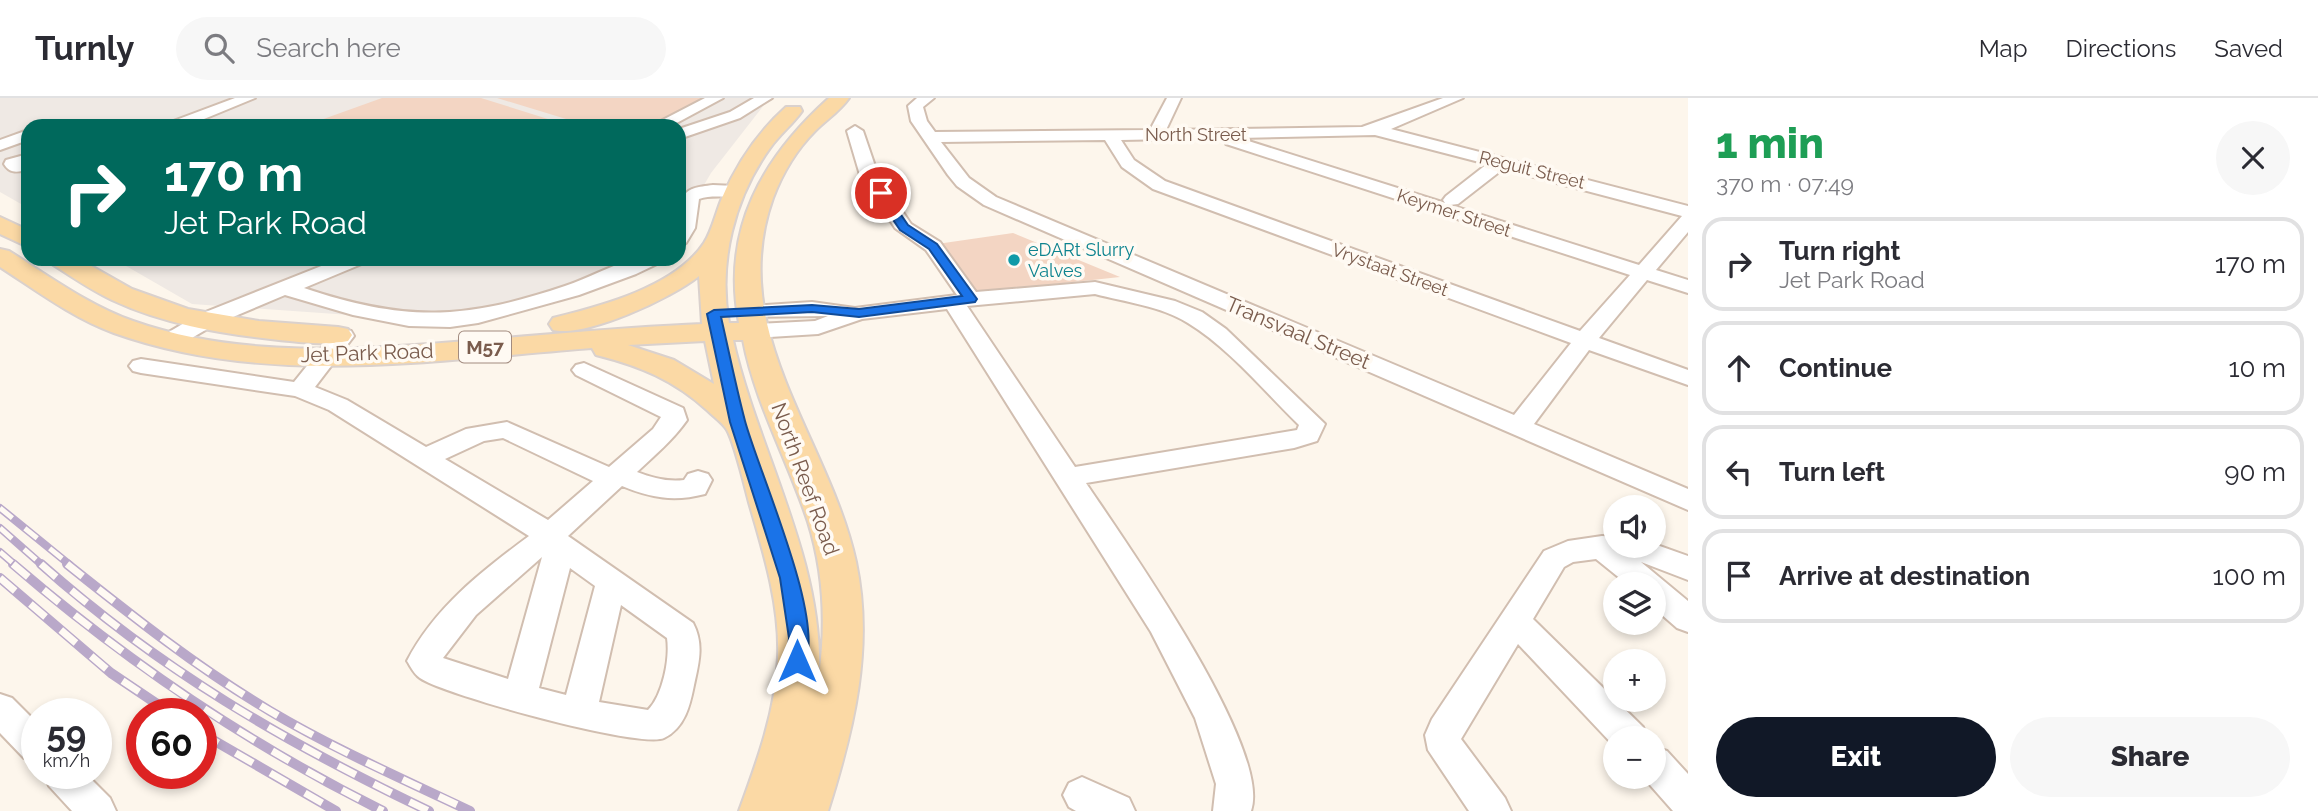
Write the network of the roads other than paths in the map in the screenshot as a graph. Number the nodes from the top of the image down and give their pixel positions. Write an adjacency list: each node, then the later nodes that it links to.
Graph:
1 (248, 98): 9 (street)
2 (716, 98): 10 (street)
3 (765, 98): 14 (street)
4 (840, 98): 41 (main road)
5 (927, 98): 19 (street, Transvaal Street)
6 (1174, 98): 17 (street)
7 (1456, 98): 12 (street, North Street)
8 (809, 99): 23 (main road)
9 (192, 119)
10 (673, 119)
11 (0, 128): 15 (street)
12 (1375, 130): 18 (street, North Street); 22 (street, Reguit Street)
13 (855, 131): 39 (street)
14 (686, 132)
15 (21, 133)
16 (1110, 135): 17 (street, North Street); 19 (street, North Street); 45 (street, Vrystaat Street)
17 (1155, 135): 18 (street, North Street)
18 (1222, 135): 36 (street, Keymer Street)
19 (930, 136): 52 (street, Transvaal Street)
20 (21, 138): 21 (street)
21 (0, 145)
22 (1497, 165): 24 (street); 25 (street); 26 (street, Reguit Street)
23 (735, 191): 29 (street); 31 (main road)
24 (1594, 197)
25 (1452, 201)
26 (1688, 212)
27 (1688, 220): 36 (street)
28 (0, 224): 30 (main road)
29 (686, 228)
30 (21, 236)
31 (715, 246): 42 (main road); 43 (main road)
32 (0, 256): 44 (main road, Jet Park Road / M57)
33 (74, 266): 40 (main road, Jet Park Road / M57)
34 (339, 266): 38 (street)
35 (633, 266): 38 (street)
36 (1642, 273): 37 (street, Keymer Street); 45 (street)
37 (1688, 287)
38 (284, 288): 40 (street)
39 (962, 300): 41 (street); 55 (street); 55 (street)
40 (206, 320): 44 (street); 46 (main road, Jet Park Road / M57)
41 (753, 321): 42 (main road, Jet Park Road / M57); 77 (main road, North Reef Road)
42 (715, 323): 43 (main road, Jet Park Road / M57); 51 (main road, North Reef Road)
43 (560, 333): 46 (main road, Jet Park Road / M57); 51 (main road)
44 (170, 341): 46 (main road, Jet Park Road / M57)
45 (1584, 341): 49 (street, Vrystaat Street); 52 (street)
46 (335, 346): 50 (street)
47 (141, 366): 50 (street)
48 (584, 370): 54 (street)
49 (1688, 378)
50 (300, 390): 53 (street)
51 (738, 422): 76 (main road, North Reef Road)
52 (1518, 427): 57 (street, Transvaal Street)
53 (425, 458): 54 (street); 58 (street)
54 (614, 477): 56 (street); 58 (street)
55 (1070, 478): 79 (street)
56 (698, 480)
57 (1688, 500)
58 (554, 540): 62 (street); 66 (street); 66 (street)
59 (1602, 547): 60 (street); 61 (street); 65 (street)
60 (1688, 569)
61 (1632, 572)
62 (612, 582): 68 (street); 68 (street)
63 (1666, 600): 64 (street)
64 (1688, 619)
65 (1515, 621): 69 (street); 80 (street)
66 (519, 699): 68 (street)
67 (0, 709): 70 (street)
68 (579, 712)
69 (1618, 726)
70 (21, 731)
71 (1666, 776): 74 (street)
72 (76, 789): 75 (street)
73 (1082, 794): 78 (street)
74 (1688, 800)
75 (97, 811)
76 (763, 811)
77 (804, 811)
78 (1116, 811)
79 (1232, 811)
80 (1492, 811)

